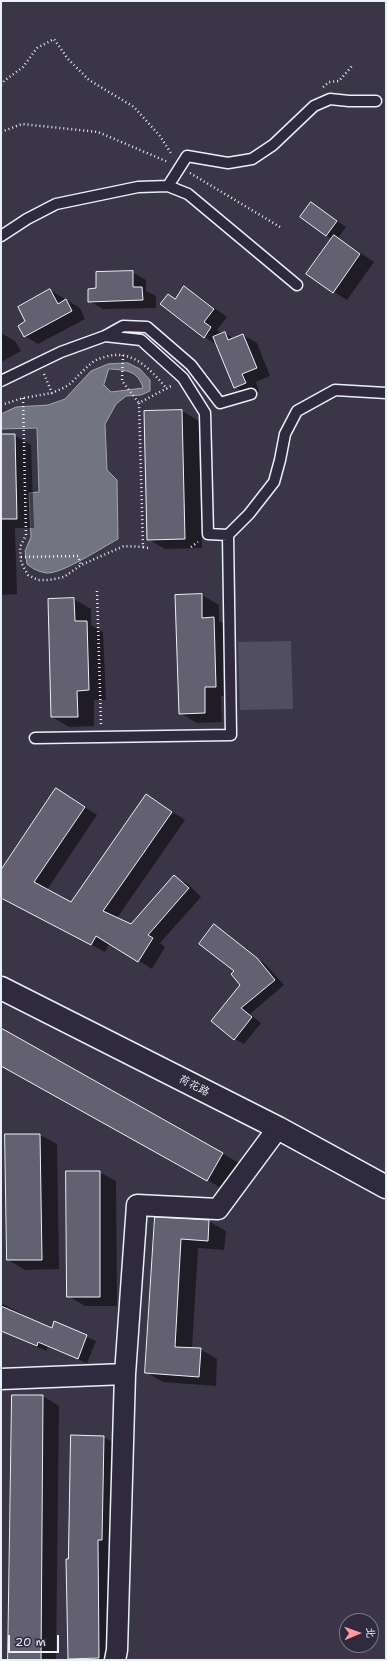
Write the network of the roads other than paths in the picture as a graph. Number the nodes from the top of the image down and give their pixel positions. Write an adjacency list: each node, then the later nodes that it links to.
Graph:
1 (376, 101): 2 (lane)
2 (168, 186): 3 (lane); 4 (lane)
3 (1, 236)
4 (298, 285)
5 (105, 336): 6 (lane); 8 (lane); 9 (lane)
6 (1, 381)
7 (386, 393): 9 (lane)
8 (251, 394)
9 (228, 535): 10 (lane)
10 (35, 738)
11 (1, 988): 12 (street, 荷花路)
12 (278, 1128): 13 (street, 荷花路); 14 (street)
13 (386, 1186)
14 (125, 1374): 15 (street); 16 (street)
15 (1, 1379)
16 (115, 1660)

